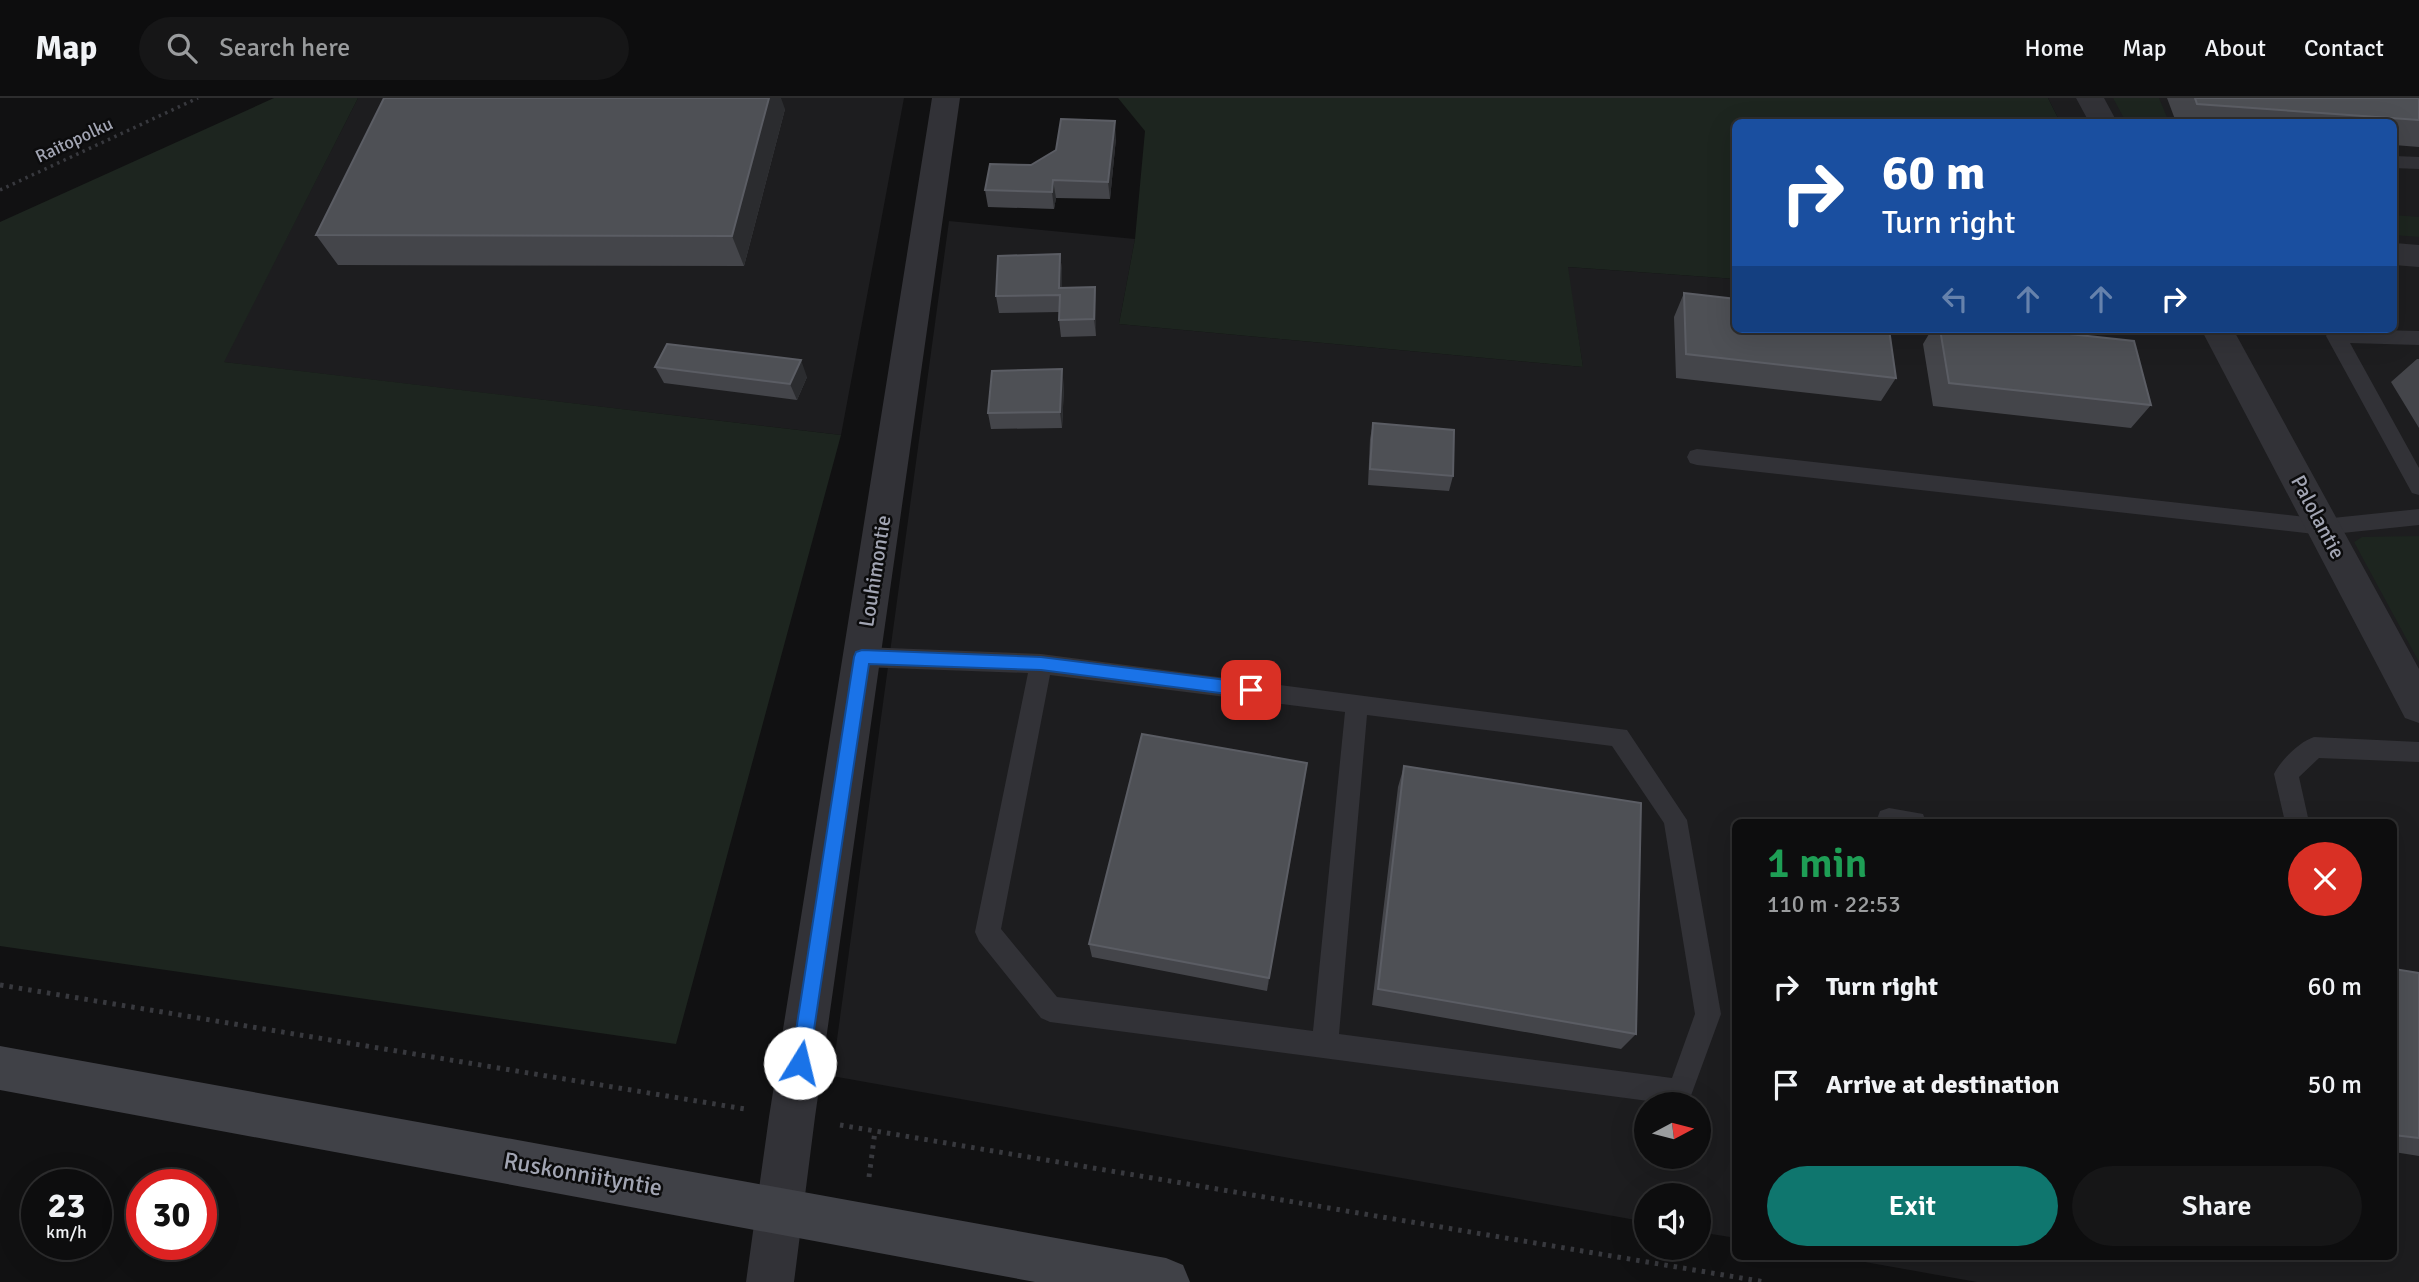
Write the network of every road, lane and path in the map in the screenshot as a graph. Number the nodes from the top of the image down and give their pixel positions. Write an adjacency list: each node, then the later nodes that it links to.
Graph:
1 (198, 98): 7 (path, Raitopolku)
2 (946, 98): 16 (street, Louhimontie)
3 (2090, 98): 4 (street)
4 (2100, 119)
5 (2397, 162): 6 (lane)
6 (2419, 163)
7 (0, 190)
8 (2397, 254): 9 (street)
9 (2419, 256)
10 (2219, 333): 15 (street, Palolantie)
11 (2419, 338): 13 (lane)
12 (1697, 457): 15 (lane)
13 (2419, 487)
14 (2419, 517): 15 (lane)
15 (2323, 527): 19 (street, Palolantie)
16 (862, 657): 17 (lane); 25 (street, Louhimontie)
17 (1041, 664): 18 (lane); 23 (lane)
18 (1357, 704): 23 (lane); 23 (lane)
19 (2419, 706)
20 (2419, 752): 21 (lane)
21 (2296, 819)
22 (0, 985): 25 (path)
23 (1325, 1045)
24 (0, 1068): 26 (street, Ruskonniityntie)
25 (792, 1117): 26 (street, Louhimontie); 29 (path)
26 (780, 1210): 27 (street, Louhimontie); 28 (street, Ruskonniityntie)
27 (770, 1282)
28 (1166, 1282)
29 (1765, 1282)

